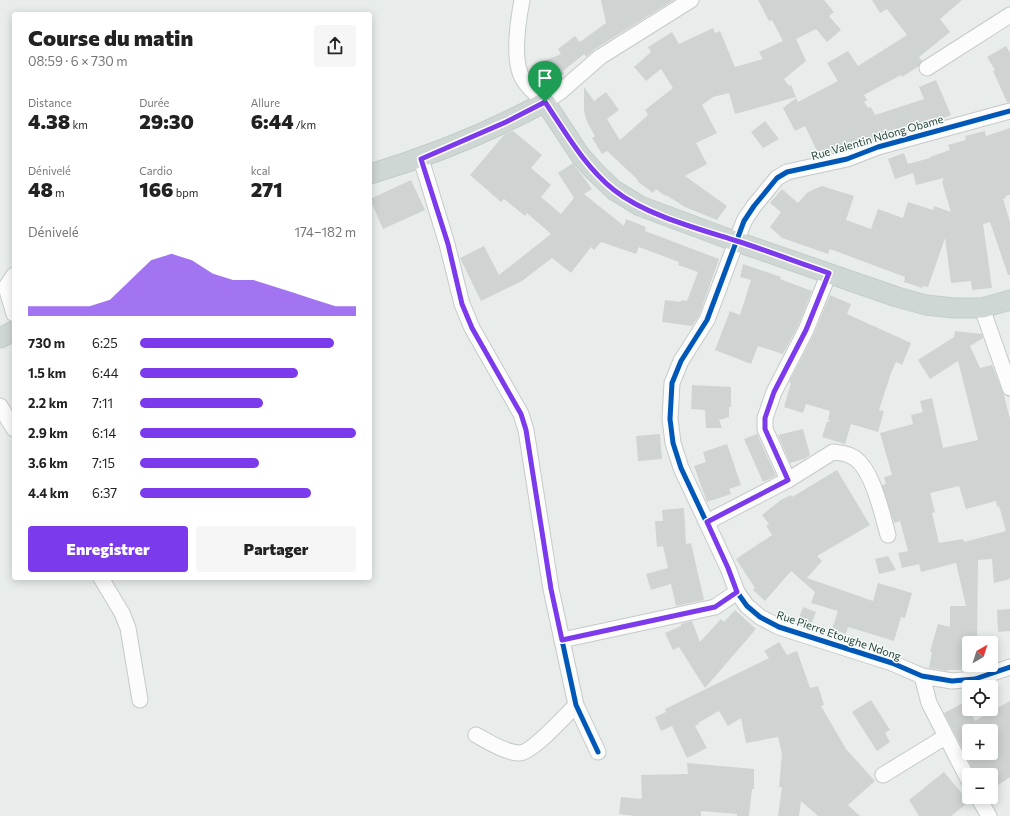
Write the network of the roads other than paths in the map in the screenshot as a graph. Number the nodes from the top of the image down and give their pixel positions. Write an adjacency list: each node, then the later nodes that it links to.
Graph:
1 (522, 0): 5 (street)
2 (691, 0): 5 (street)
3 (1010, 15): 4 (street)
4 (927, 68)
5 (545, 102): 7 (main road); 9 (main road)
6 (1010, 111): 9 (street, Rue Valentin Ndong Obame)
7 (421, 159): 8 (main road); 25 (street)
8 (372, 173)
9 (736, 241): 10 (main road); 21 (street, Rue Pierre Etoughe Ndong)
10 (829, 273): 14 (main road); 20 (street)
11 (12, 278): 13 (street)
12 (1010, 300): 14 (main road)
13 (12, 308)
14 (982, 308): 17 (street)
15 (12, 332): 16 (main road)
16 (0, 338)
17 (1010, 388)
18 (0, 406): 19 (street)
19 (12, 427)
20 (788, 480): 21 (street); 22 (street)
21 (707, 522): 24 (street, Rue Pierre Etoughe Ndong)
22 (888, 535)
23 (102, 580): 28 (street)
24 (737, 592): 25 (street); 27 (street, Rue Pierre Etoughe Ndong)
25 (562, 640): 29 (street)
26 (1010, 667): 27 (street, Rue Pierre Etoughe Ndong)
27 (922, 676): 31 (street)
28 (140, 700)
29 (576, 705): 30 (street); 32 (street)
30 (476, 736)
31 (945, 736): 33 (street); 34 (street)
32 (598, 752)
33 (962, 768)
34 (883, 775)
35 (982, 804): 36 (street)
36 (988, 816)

